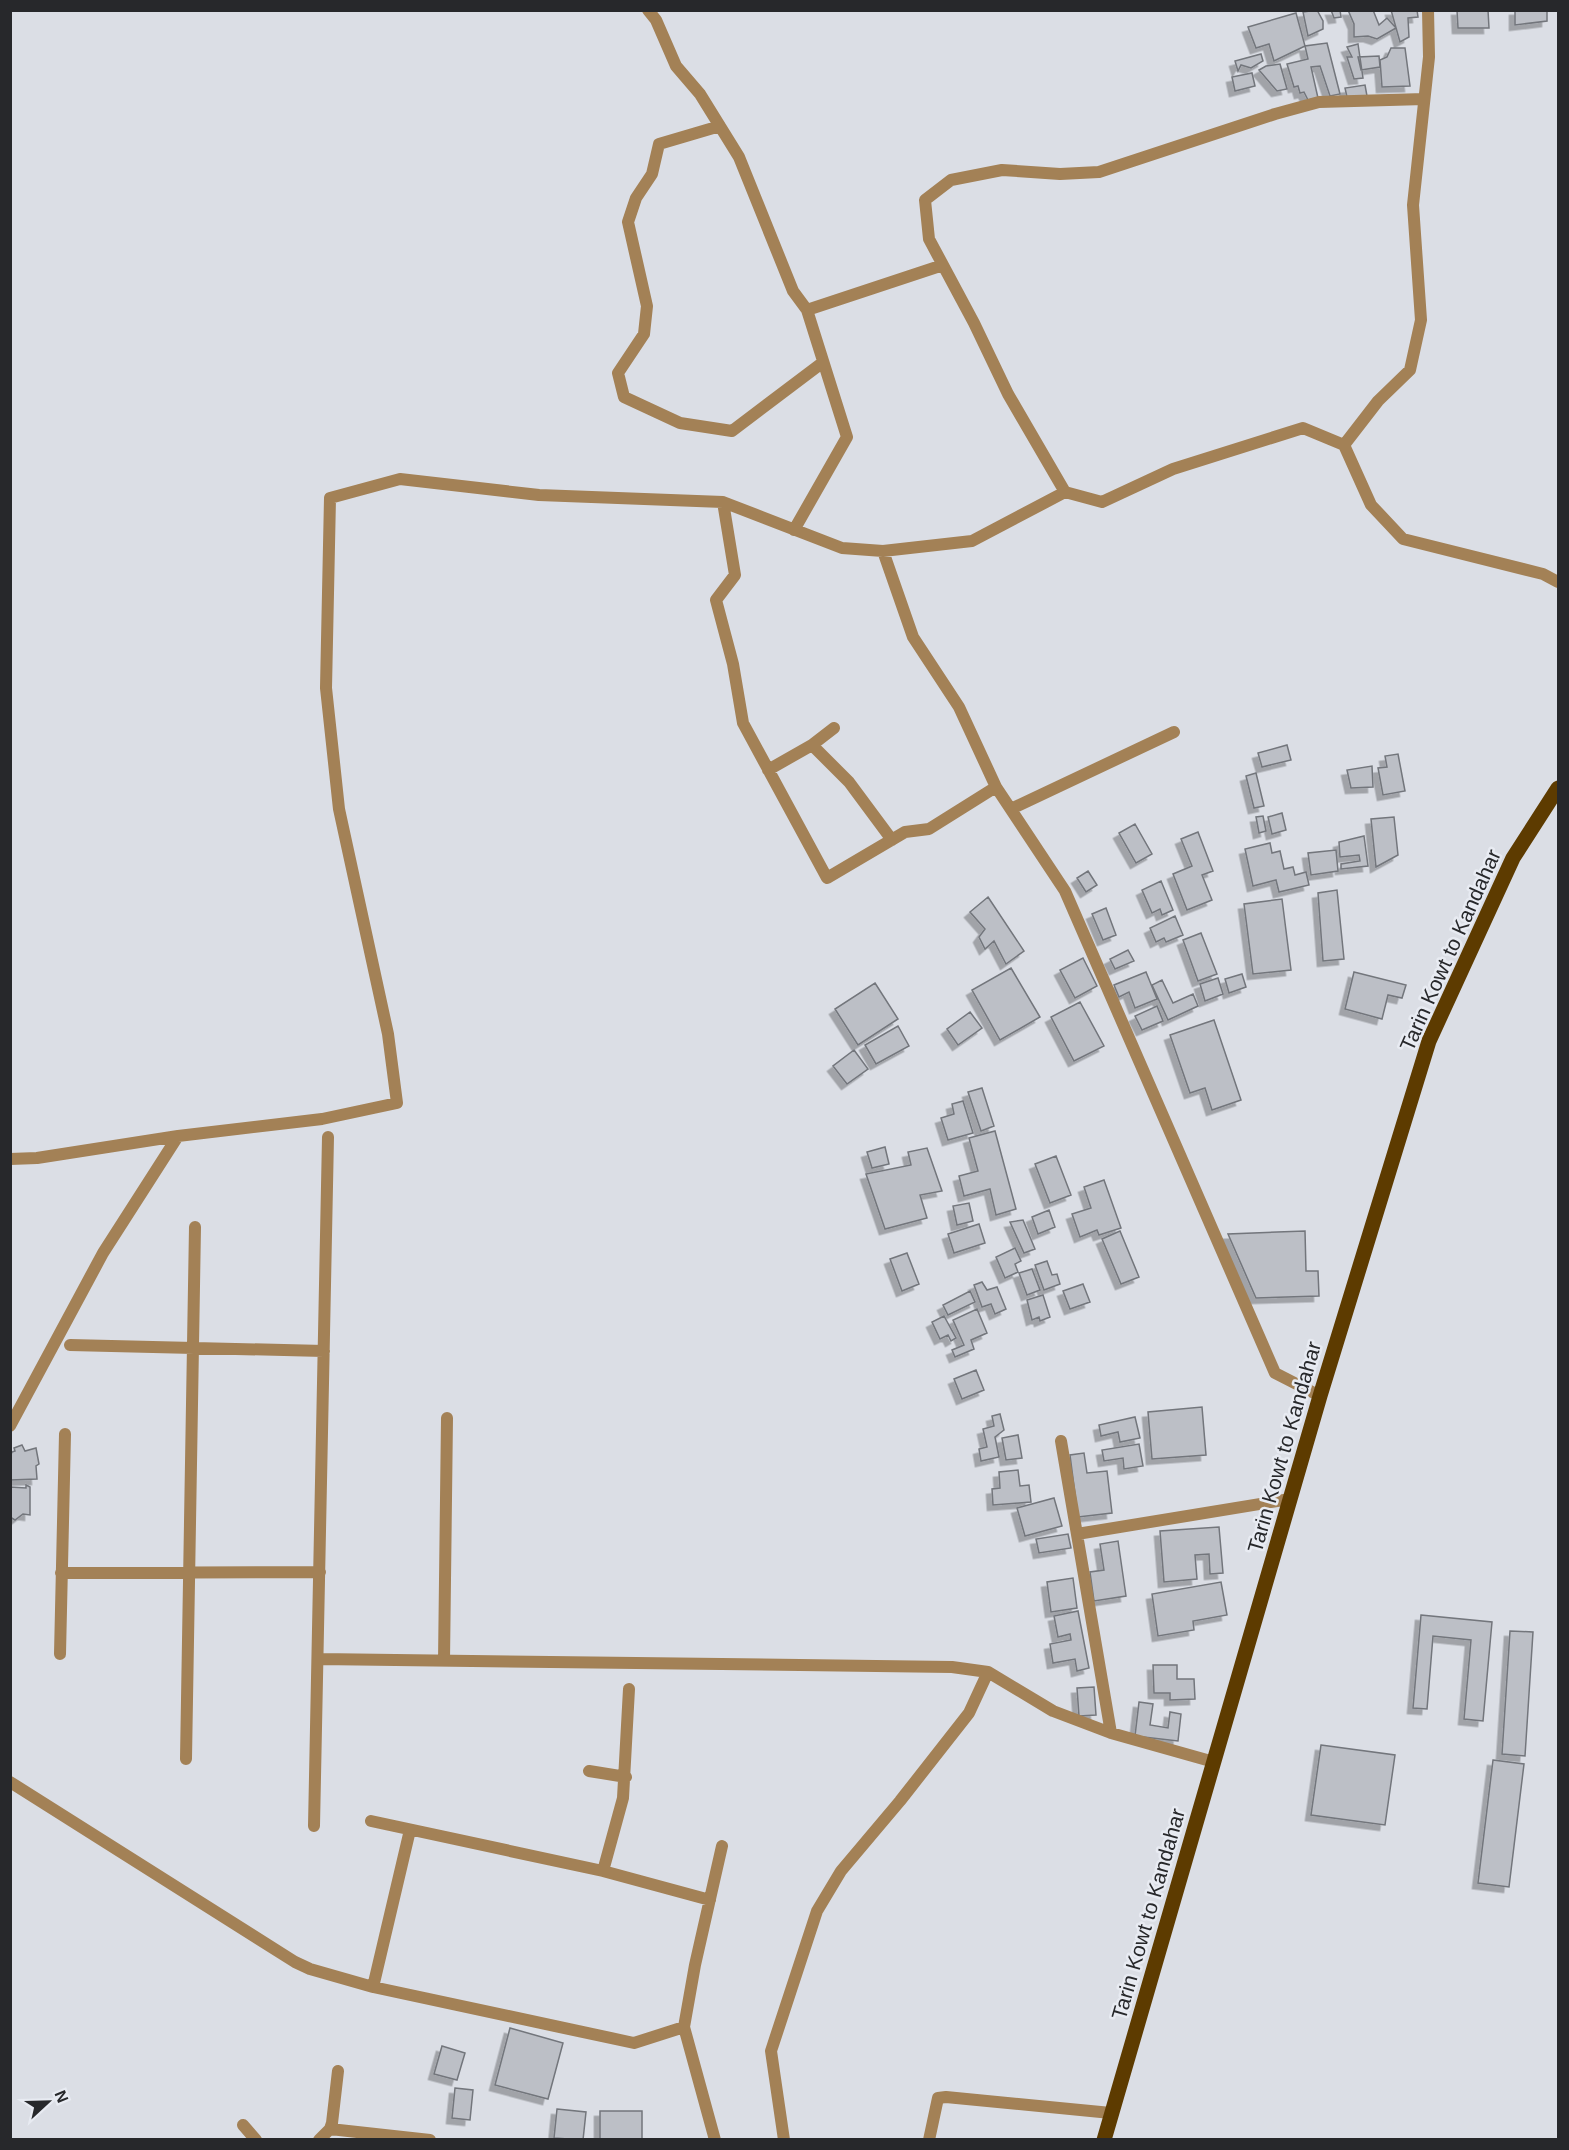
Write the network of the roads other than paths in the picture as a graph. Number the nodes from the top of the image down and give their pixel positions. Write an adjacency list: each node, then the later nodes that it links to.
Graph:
1 (648, 10): 4 (street)
2 (1428, 10): 3 (street)
3 (1424, 99): 5 (street); 8 (street)
4 (720, 126): 6 (street); 7 (street)
5 (943, 266): 6 (street); 9 (street)
6 (807, 310): 7 (street)
7 (822, 363): 11 (street)
8 (1344, 445): 9 (street); 13 (street)
9 (1065, 492): 12 (street)
10 (723, 502): 11 (street); 17 (street); 22 (street)
11 (795, 530): 12 (street)
12 (883, 551): 18 (street)
13 (1558, 582)
14 (834, 728): 16 (street)
15 (1174, 732): 20 (street)
16 (812, 745): 17 (street); 21 (street)
17 (768, 770): 21 (street)
18 (996, 787): 20 (street); 21 (street)
19 (1558, 788): 29 (main road, Tarin Kowt to Kandahar)
20 (1011, 809): 29 (street)
21 (892, 840)
22 (178, 1136): 24 (street); 31 (street)
23 (328, 1137): 28 (street)
24 (10, 1159)
25 (195, 1227): 27 (street)
26 (70, 1345): 27 (street)
27 (193, 1348): 28 (street); 36 (street)
28 (324, 1351): 37 (street)
29 (1320, 1396): 34 (main road, Tarin Kowt to Kandahar)
30 (447, 1418): 41 (street)
31 (10, 1426)
32 (65, 1434): 38 (street)
33 (1062, 1441): 35 (street)
34 (1290, 1499): 35 (street); 46 (main road, Tarin Kowt to Kandahar)
35 (1077, 1534): 44 (street)
36 (189, 1572): 37 (street); 38 (street); 45 (street)
37 (320, 1572): 40 (street)
38 (61, 1573): 39 (street)
39 (60, 1654)
40 (319, 1659): 41 (street); 51 (street)
41 (444, 1661): 42 (street)
42 (988, 1672): 44 (street); 66 (street)
43 (629, 1689): 48 (street)
44 (1111, 1733): 46 (street)
45 (186, 1759)
46 (1214, 1762): 59 (main road, Tarin Kowt to Kandahar)
47 (589, 1771): 48 (street)
48 (626, 1777): 54 (street)
49 (10, 1782): 56 (street)
50 (371, 1821): 52 (street)
51 (314, 1826)
52 (410, 1830): 54 (street); 56 (street)
53 (722, 1846): 55 (street)
54 (603, 1871): 55 (street)
55 (710, 1900): 57 (street)
56 (373, 1987): 57 (street)
57 (684, 2027): 65 (street)
58 (339, 2071): 61 (street)
59 (1112, 2113): 67 (street); 68 (main road, Tarin Kowt to Kandahar)
60 (243, 2125): 62 (street)
61 (330, 2129): 63 (street); 64 (street)
62 (256, 2139)
63 (319, 2139)
64 (430, 2139)
65 (715, 2139)
66 (784, 2139)
67 (928, 2139)
68 (1104, 2139)

